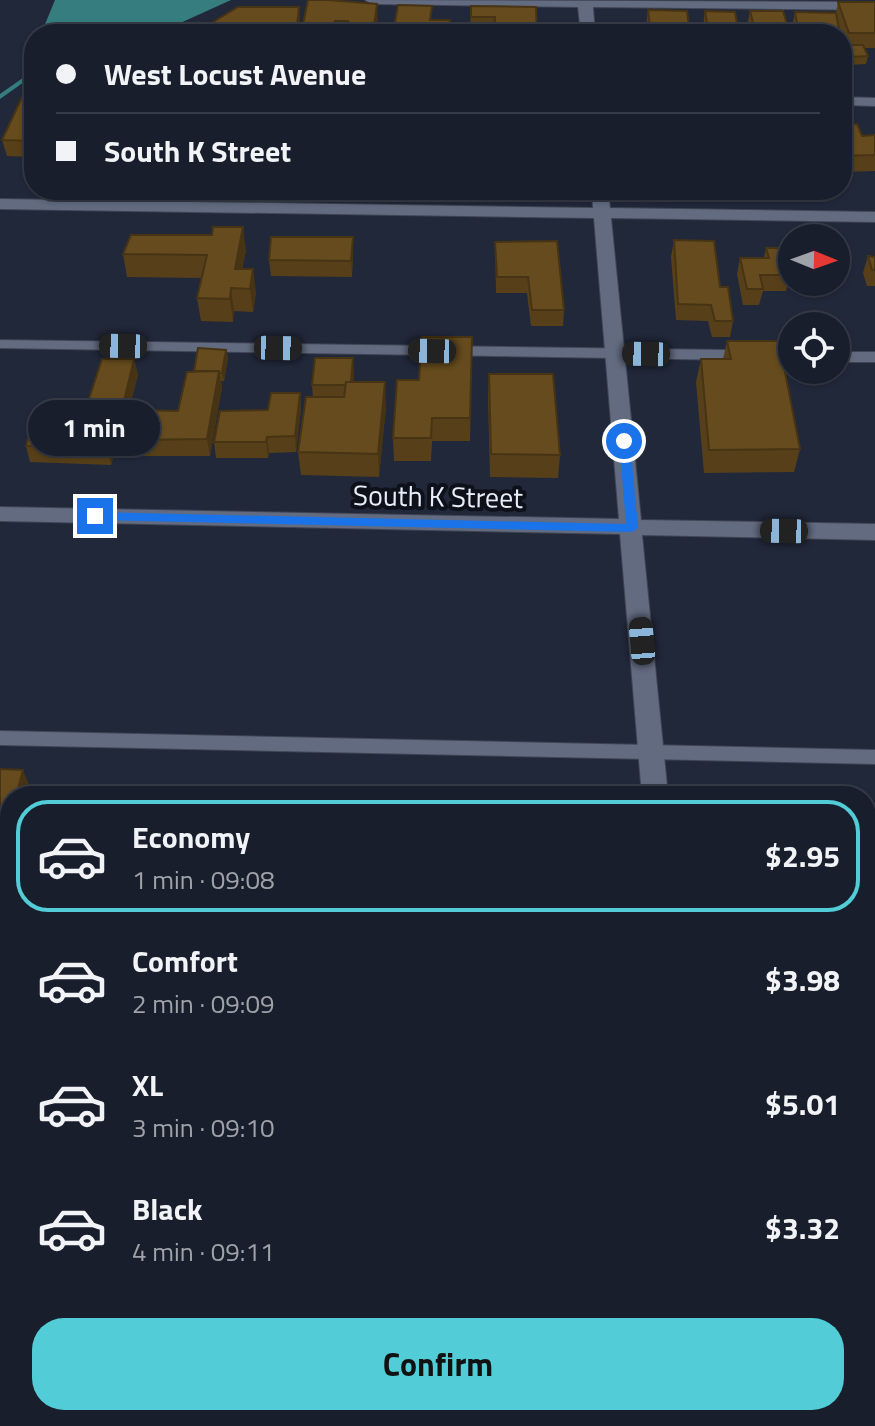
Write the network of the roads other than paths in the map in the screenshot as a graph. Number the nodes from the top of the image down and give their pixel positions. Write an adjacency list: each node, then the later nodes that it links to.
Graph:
1 (372, 0): 2 (street)
2 (584, 2): 3 (street); 4 (street)
3 (875, 6)
4 (587, 24)
5 (852, 101): 6 (lane)
6 (875, 102)
7 (601, 200): 9 (street)
8 (0, 204): 9 (street)
9 (602, 213): 10 (street); 12 (street)
10 (875, 217)
11 (0, 344): 12 (lane)
12 (617, 354): 13 (lane); 17 (street)
13 (778, 356)
14 (850, 357): 15 (lane)
15 (875, 357)
16 (0, 514): 17 (street, South K Street)
17 (632, 528): 18 (street, South K Street); 20 (street)
18 (875, 532)
19 (0, 738): 20 (lane)
20 (651, 753): 21 (lane); 22 (street)
21 (875, 757)
22 (654, 786)

